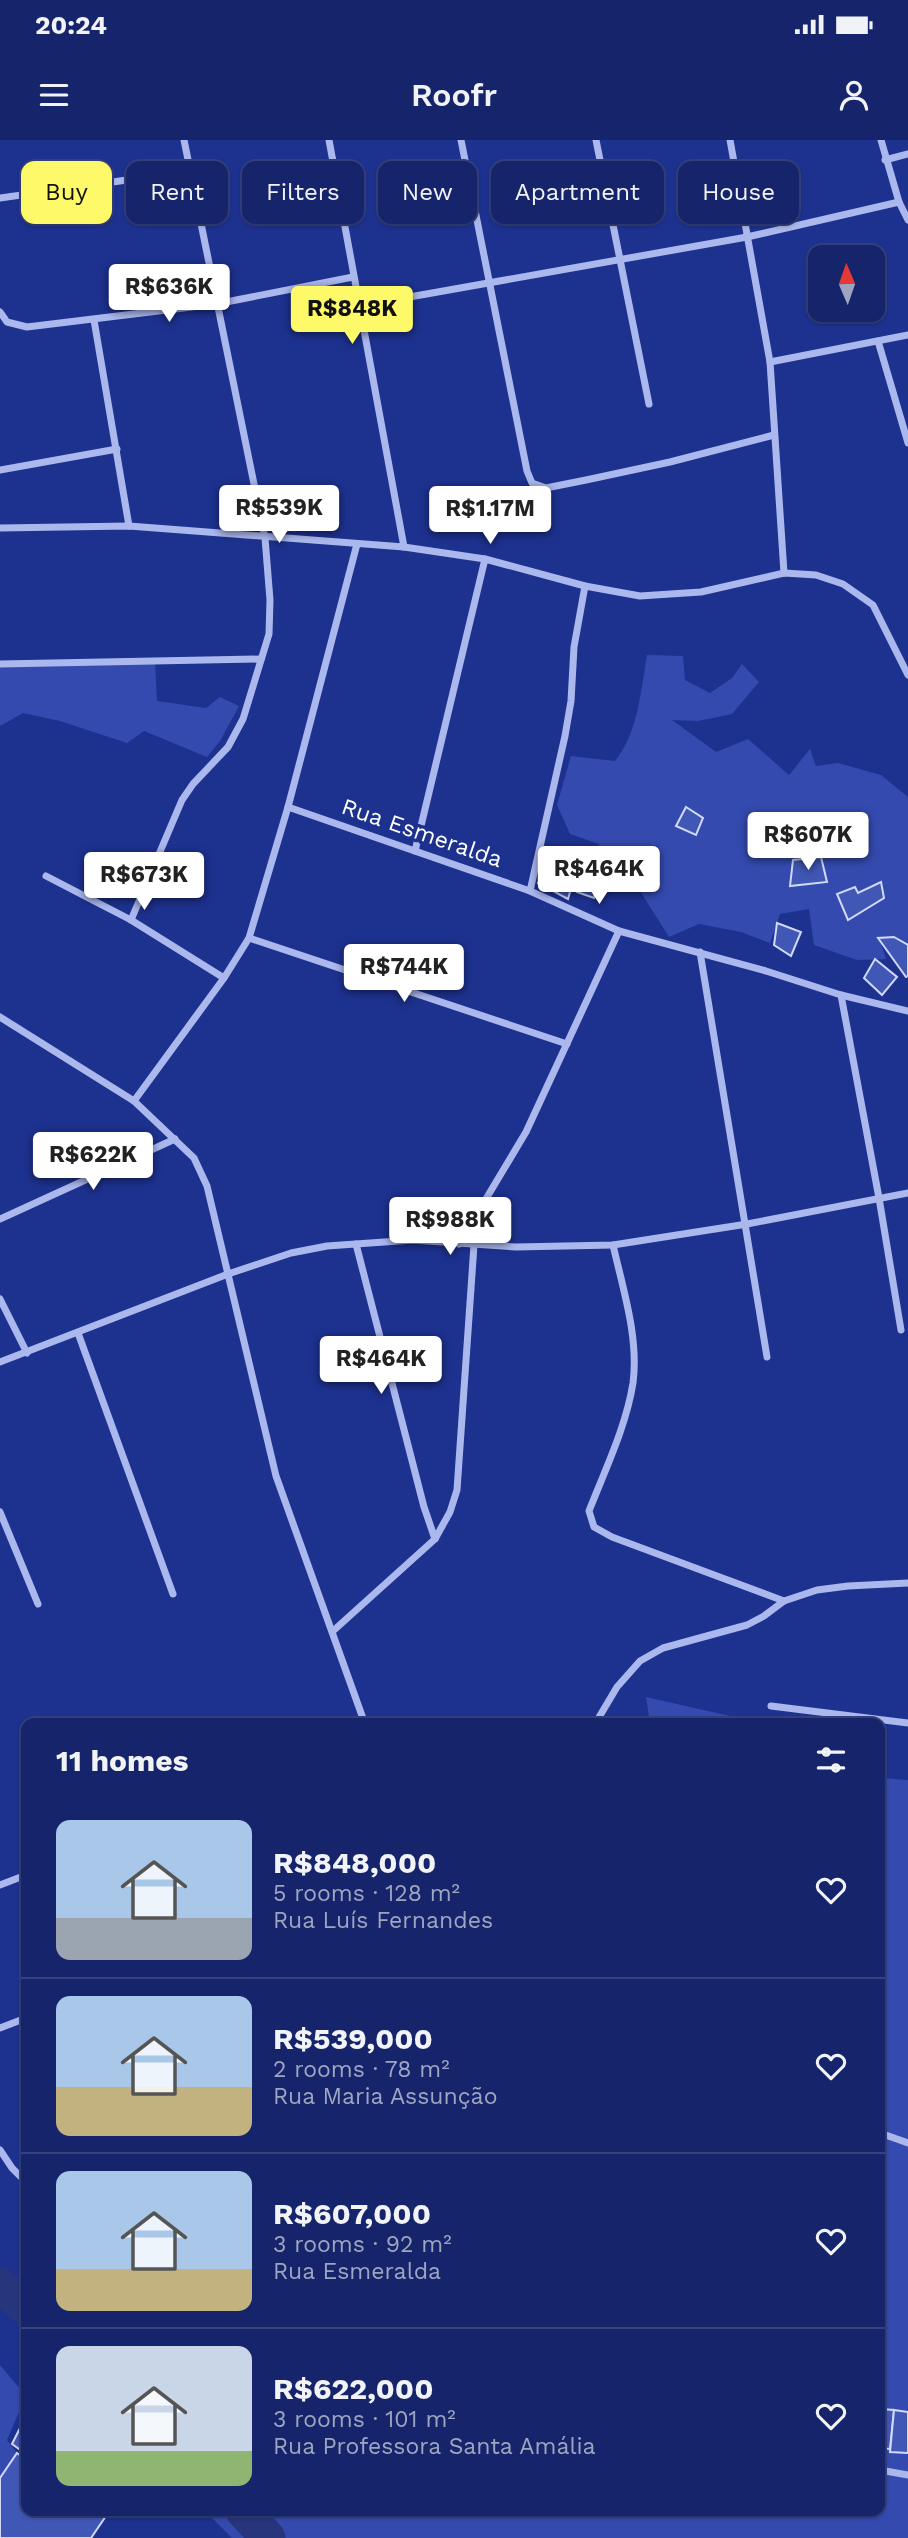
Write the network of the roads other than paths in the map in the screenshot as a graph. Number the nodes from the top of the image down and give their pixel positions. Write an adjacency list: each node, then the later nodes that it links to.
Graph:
1 (184, 140): 9 (street)
2 (329, 140): 17 (street)
3 (461, 140): 18 (street)
4 (596, 140): 16 (street)
5 (730, 140): 15 (street)
6 (881, 140): 8 (street)
7 (908, 154): 8 (street)
8 (886, 160): 12 (street)
9 (188, 161)
10 (126, 180): 11 (street)
11 (0, 198)
12 (899, 202): 13 (street); 15 (street)
13 (908, 220)
14 (200, 224): 19 (street)
15 (747, 237): 16 (street); 25 (street)
16 (619, 258): 18 (street); 26 (street)
17 (353, 277): 19 (street); 20 (street)
18 (488, 282): 20 (street); 27 (street)
19 (216, 304): 22 (street); 33 (street)
20 (359, 306): 35 (street)
21 (0, 312): 22 (street)
22 (94, 320): 29 (street)
23 (908, 335): 24 (street)
24 (878, 341): 25 (street); 28 (street)
25 (770, 362): 27 (street)
26 (649, 404)
27 (774, 435): 37 (street)
28 (908, 443)
29 (117, 449): 30 (street); 31 (street)
30 (0, 470)
31 (129, 527): 32 (street); 33 (street)
32 (0, 528)
33 (265, 538): 34 (street); 39 (street)
34 (357, 544): 35 (street); 42 (street)
35 (404, 547): 36 (street)
36 (485, 559): 38 (street); 43 (street)
37 (784, 573): 38 (street); 41 (street)
38 (585, 586): 45 (street)
39 (261, 659): 40 (street); 46 (street)
40 (0, 664)
41 (908, 675)
42 (288, 807): 43 (street, Rua Esmeralda); 48 (street)
43 (415, 851): 45 (street, Rua Esmeralda)
44 (46, 876): 46 (street)
45 (530, 891): 47 (street, Rua Esmeralda)
46 (131, 920): 50 (street)
47 (619, 931): 49 (street, Rua Esmeralda); 55 (street)
48 (249, 938): 50 (street); 55 (street)
49 (700, 952): 51 (street, Rua Esmeralda); 61 (street)
50 (224, 978): 56 (street)
51 (841, 995): 52 (street, Rua Esmeralda); 59 (street)
52 (908, 1011)
53 (3, 1019): 54 (street); 56 (street)
54 (0, 1030)
55 (567, 1044): 63 (street)
56 (134, 1101): 57 (street)
57 (175, 1139): 60 (street); 66 (street)
58 (908, 1193): 59 (street)
59 (879, 1198): 61 (street); 68 (street)
60 (0, 1219)
61 (747, 1224): 65 (street); 71 (street)
62 (356, 1244): 63 (street); 66 (street); 74 (street)
63 (459, 1244): 64 (street)
64 (474, 1245): 65 (street); 74 (street)
65 (614, 1245): 77 (street)
66 (228, 1274): 69 (street); 79 (street)
67 (0, 1299): 70 (street)
68 (901, 1330)
69 (78, 1333): 70 (street); 76 (street)
70 (27, 1353): 72 (street)
71 (767, 1357)
72 (0, 1362)
73 (0, 1512): 78 (street)
74 (435, 1539): 79 (street)
75 (908, 1583): 77 (street)
76 (173, 1594)
77 (784, 1601): 82 (street)
78 (38, 1604)
79 (333, 1631): 81 (street)
80 (771, 1706): 83 (street)
81 (363, 1718)
82 (599, 1718)
83 (868, 1718)
84 (885, 1720): 85 (street)
85 (908, 1723)
86 (21, 1877): 87 (street)
87 (0, 1885)
88 (21, 2020): 89 (street)
89 (0, 2028)
90 (885, 2135): 91 (street)
91 (908, 2143)
92 (0, 2150): 93 (street)
93 (21, 2177)
94 (885, 2471): 95 (street)
95 (908, 2474)

